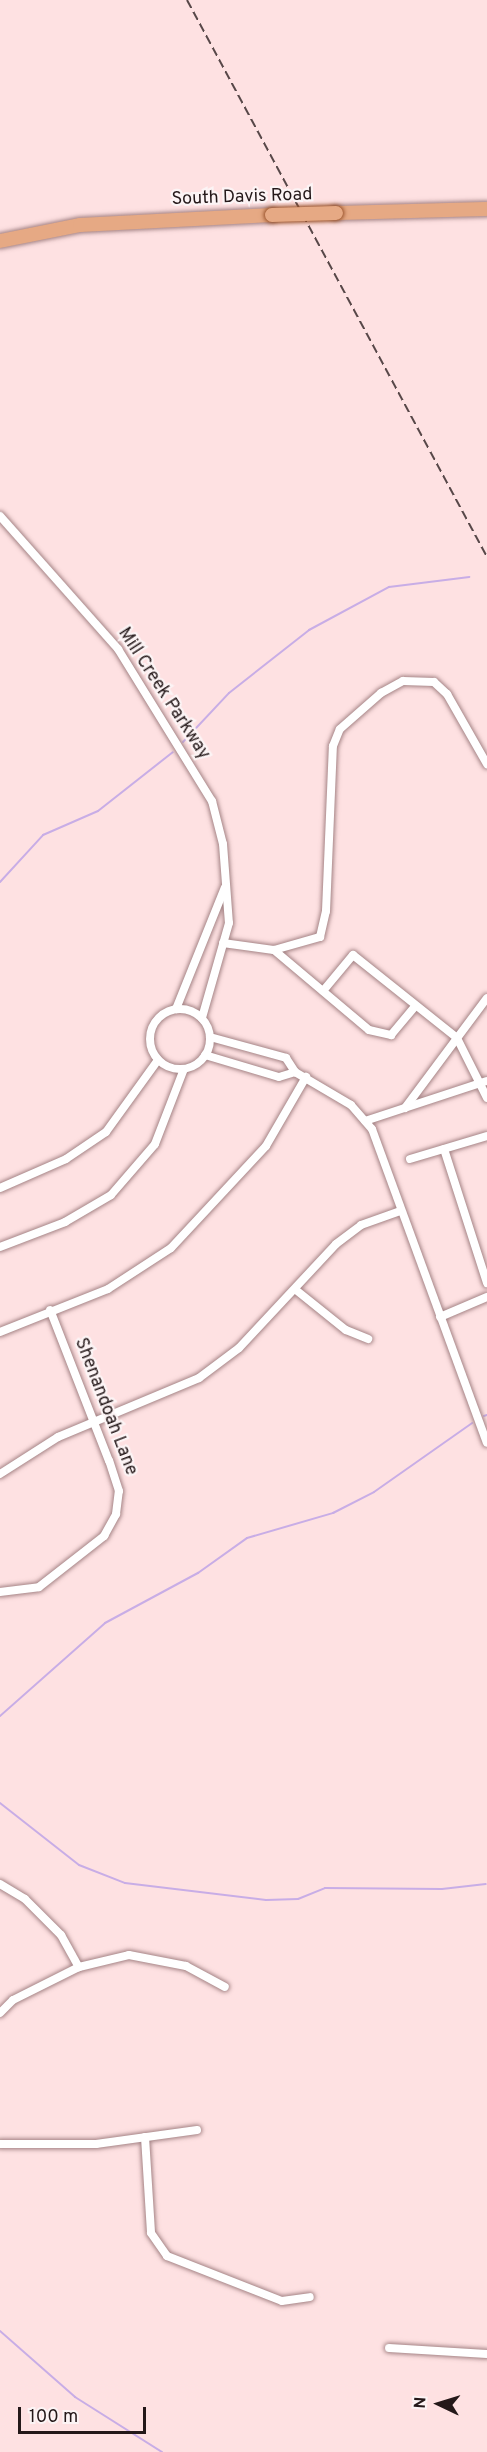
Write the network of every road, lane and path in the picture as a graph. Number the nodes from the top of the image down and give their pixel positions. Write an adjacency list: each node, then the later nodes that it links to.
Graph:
1 (487, 209): 2 (main road, South Davis Road, bridge)
2 (0, 241)
3 (0, 516): 5 (street, Mill Creek Parkway)
4 (487, 764): 7 (street)
5 (225, 886): 6 (street, Mill Creek Parkway); 11 (street)
6 (223, 943): 7 (street); 12 (street, Mill Creek Parkway)
7 (274, 950): 8 (street)
8 (323, 991): 10 (street); 10 (street)
9 (487, 998): 14 (street)
10 (415, 1006): 14 (street)
11 (176, 1009): 12 (street); 16 (street)
12 (202, 1018): 13 (street)
13 (210, 1037): 15 (street); 18 (street)
14 (457, 1038): 20 (street); 22 (street)
15 (205, 1055): 17 (street); 18 (street)
16 (158, 1060): 17 (street); 27 (street)
17 (184, 1069): 29 (street)
18 (295, 1072): 19 (street)
19 (306, 1077): 23 (street); 33 (street)
20 (484, 1082): 21 (street); 22 (street)
21 (487, 1098)
22 (405, 1108): 23 (street)
23 (365, 1121): 28 (street)
24 (487, 1136): 25 (street)
25 (444, 1149): 26 (street); 30 (street)
26 (410, 1159)
27 (0, 1188)
28 (400, 1211): 31 (street); 34 (street)
29 (0, 1247)
30 (487, 1283)
31 (296, 1290): 36 (street); 37 (street)
32 (487, 1297): 34 (street)
33 (50, 1310): 35 (street); 37 (street, Shenandoah Lane)
34 (440, 1317): 38 (street)
35 (0, 1332)
36 (368, 1339)
37 (94, 1422): 39 (street); 40 (street, Shenandoah Lane)
38 (487, 1443)
39 (0, 1474)
40 (0, 1592)
41 (0, 1884): 42 (street)
42 (79, 1967): 43 (street); 44 (street)
43 (225, 1987)
44 (0, 2013)
45 (197, 2130): 46 (street)
46 (145, 2137): 47 (street); 48 (street)
47 (0, 2144)
48 (310, 2297)
49 (389, 2348): 50 (street)
50 (487, 2354)

